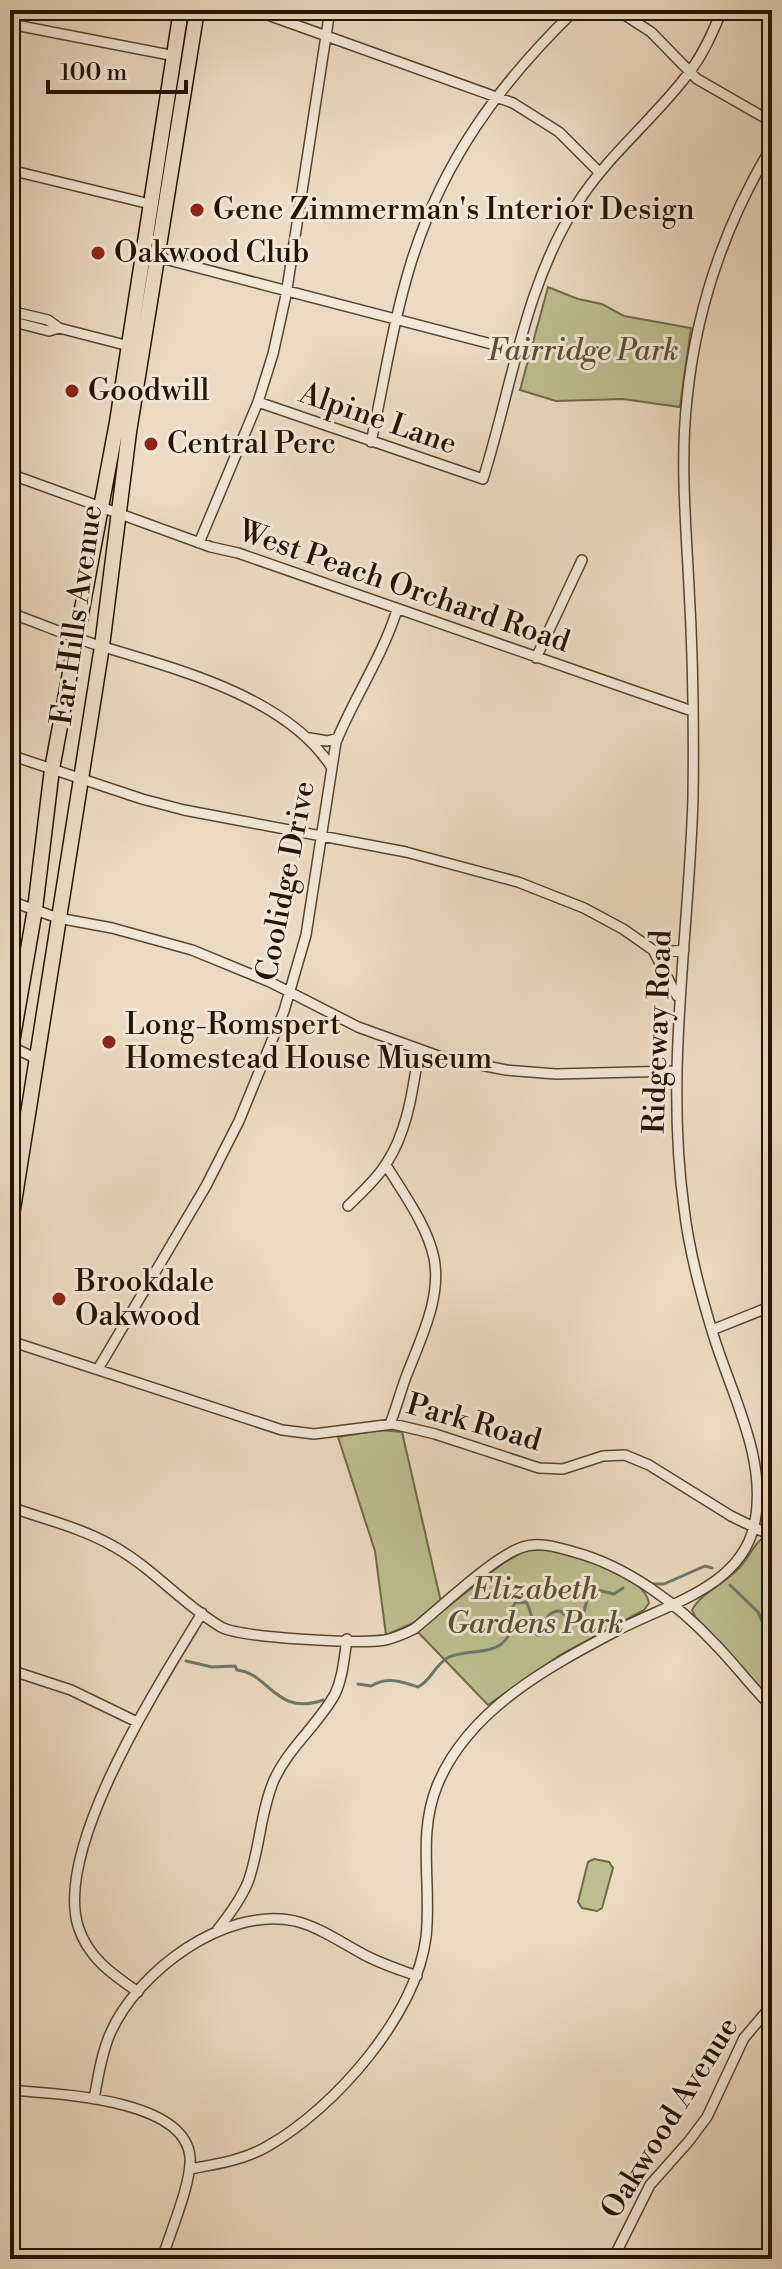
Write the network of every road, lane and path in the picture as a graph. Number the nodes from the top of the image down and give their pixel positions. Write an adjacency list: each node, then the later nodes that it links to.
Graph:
1 (181, 10): 10 (main road, Far Hills Avenue)
2 (197, 10): 11 (main road, Far Hills Avenue)
3 (254, 10): 9 (street)
4 (330, 10): 9 (street)
5 (575, 10): 13 (street)
6 (617, 10): 12 (street)
7 (722, 10): 12 (street)
8 (10, 24): 10 (street)
9 (327, 36): 13 (street); 20 (street)
10 (173, 56): 11 (street); 18 (main road, Far Hills Avenue)
11 (189, 59): 19 (main road, Far Hills Avenue)
12 (690, 72): 14 (street); 17 (street)
13 (496, 96): 17 (street); 22 (street)
14 (772, 122)
15 (772, 146): 39 (street, Ridgeway Road)
16 (10, 170): 18 (street)
17 (599, 172): 26 (street)
18 (150, 204): 25 (main road, Far Hills Avenue)
19 (157, 257): 20 (street); 31 (main road, Far Hills Avenue)
20 (287, 289): 22 (street); 27 (street)
21 (10, 311): 24 (street)
22 (397, 319): 26 (street); 28 (street)
23 (10, 321): 24 (street)
24 (59, 328): 25 (street)
25 (129, 346): 30 (main road, Far Hills Avenue)
26 (518, 351): 28 (street, Alpine Lane)
27 (258, 402): 28 (street, Alpine Lane); 32 (street)
28 (371, 442)
29 (10, 474): 30 (street, West Peach Orchard Road)
30 (95, 503): 31 (street, West Peach Orchard Road); 36 (main road, Far Hills Avenue)
31 (119, 513): 32 (street, West Peach Orchard Road); 37 (main road, Far Hills Avenue)
32 (199, 543): 34 (street, West Peach Orchard Road)
33 (582, 560): 38 (street)
34 (397, 610): 38 (street, West Peach Orchard Road); 41 (street, Coolidge Drive)
35 (10, 613): 36 (street)
36 (75, 637): 37 (street); 44 (main road, Far Hills Avenue)
37 (102, 646): 40 (street); 45 (main road, Far Hills Avenue)
38 (536, 658): 39 (street, West Peach Orchard Road)
39 (692, 711): 51 (street, Ridgeway Road)
40 (307, 737): 41 (street); 43 (street)
41 (338, 738): 43 (street, Coolidge Drive)
42 (10, 755): 44 (street)
43 (332, 768): 46 (street, Coolidge Drive)
44 (52, 769): 45 (street); 48 (main road, Far Hills Avenue)
45 (79, 778): 46 (street); 49 (main road, Far Hills Avenue)
46 (322, 835): 50 (street); 52 (street, Coolidge Drive)
47 (10, 901): 48 (street)
48 (35, 909): 49 (street); 54 (main road, Far Hills Avenue)
49 (58, 918): 52 (street); 56 (main road, Far Hills Avenue)
50 (653, 950): 51 (street); 53 (street)
51 (684, 950): 53 (street, Ridgeway Road)
52 (291, 993): 55 (street); 65 (street, Coolidge Drive)
53 (679, 1001): 57 (street, Ridgeway Road)
54 (10, 1049): 56 (street)
55 (419, 1050): 57 (street); 58 (street)
56 (35, 1058): 59 (main road, Far Hills Avenue)
57 (675, 1071): 63 (street, Ridgeway Road)
58 (386, 1165): 60 (street); 66 (street)
59 (13, 1193): 61 (main road, Far Hills Avenue)
60 (348, 1206)
61 (10, 1228)
62 (772, 1306): 63 (street)
63 (712, 1330): 68 (street, Ridgeway Road)
64 (10, 1341): 65 (street, Park Road)
65 (98, 1369): 66 (street, Park Road)
66 (390, 1424): 68 (street, Park Road)
67 (10, 1507): 71 (street)
68 (754, 1527): 69 (street, Park Road); 70 (street, Ridgeway Road)
69 (772, 1536)
70 (673, 1606): 72 (street); 74 (street); 77 (street, Ridgeway Road)
71 (202, 1613): 72 (street); 75 (street)
72 (347, 1639): 76 (street)
73 (10, 1670): 75 (street)
74 (772, 1707)
75 (137, 1722): 78 (street)
76 (216, 1932): 77 (street); 78 (street)
77 (417, 1976): 82 (street, Ridgeway Road)
78 (138, 1992): 81 (street)
79 (772, 2005): 84 (street, Oakwood Avenue)
80 (10, 2090): 81 (street)
81 (94, 2099): 82 (street)
82 (190, 2169): 83 (street)
83 (162, 2259)
84 (613, 2259)

